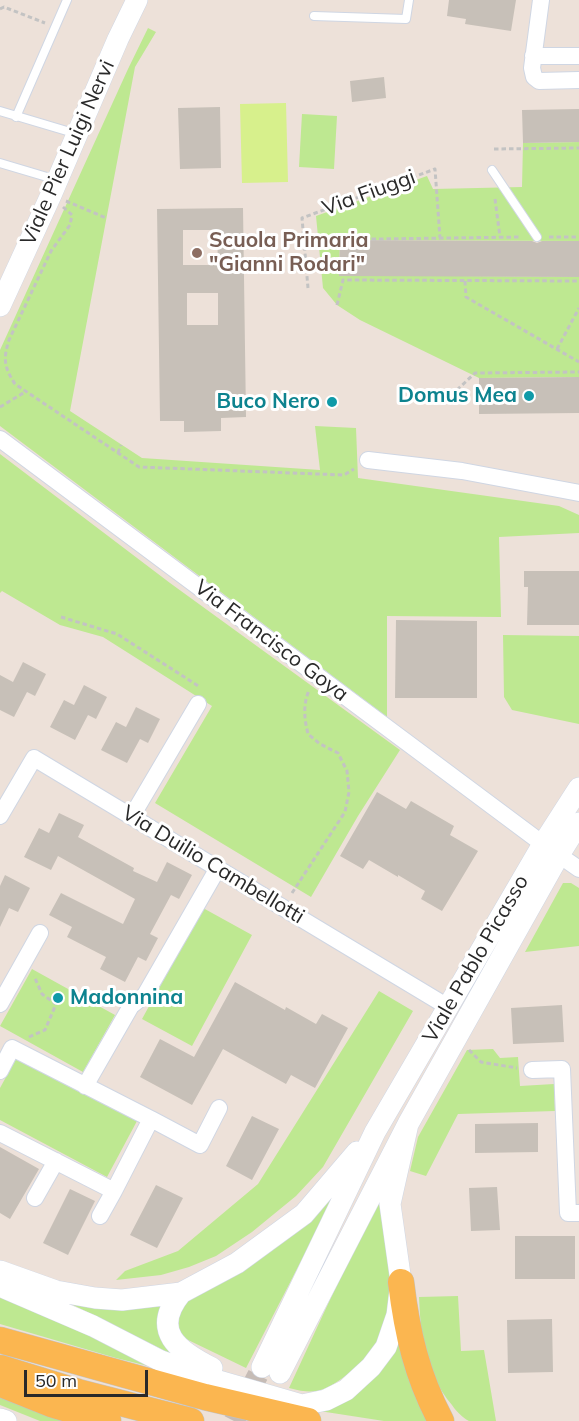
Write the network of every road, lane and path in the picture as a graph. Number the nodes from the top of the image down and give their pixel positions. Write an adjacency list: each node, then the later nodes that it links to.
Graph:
1 (67, 0): 7 (lane)
2 (137, 0): 13 (street, Viale Pier Luigi Nervi)
3 (409, 0): 6 (lane)
4 (541, 0): 8 (street)
5 (0, 9): 7 (path)
6 (314, 16)
7 (55, 26): 12 (lane)
8 (533, 56): 9 (street); 10 (street)
9 (579, 56)
10 (579, 80)
11 (0, 111): 12 (lane)
12 (16, 117): 13 (lane)
13 (77, 134): 18 (street, Viale Pier Luigi Nervi)
14 (579, 148): 15 (path)
15 (494, 149)
16 (0, 163): 18 (lane)
17 (492, 170): 20 (path); 21 (lane)
18 (57, 194): 19 (path); 29 (street, Viale Pier Luigi Nervi); 35 (path)
19 (106, 218)
20 (500, 237): 21 (path); 23 (path)
21 (537, 237): 22 (path)
22 (579, 237)
23 (440, 238): 24 (path); 24 (path, Via Fiuggi)
24 (304, 240): 27 (path, Via Fiuggi)
25 (465, 281): 26 (path); 28 (path); 31 (path)
26 (579, 282)
27 (308, 288)
28 (337, 305)
29 (0, 306)
30 (579, 308): 31 (path)
31 (557, 349): 32 (path)
32 (579, 362)
33 (579, 372): 34 (path)
34 (457, 390)
35 (25, 392): 36 (path); 39 (path)
36 (0, 407)
37 (0, 439): 44 (street, Via Francisco Goya)
38 (121, 445): 39 (path)
39 (118, 453): 41 (path)
40 (369, 460): 42 (street)
41 (344, 475)
42 (579, 493)
43 (61, 617): 45 (path)
44 (316, 675): 50 (street, Via Francisco Goya); 53 (path)
45 (198, 704): 48 (street)
46 (579, 788): 50 (street, Viale Pablo Picasso)
47 (0, 816): 48 (street, Via Duilio Cambellotti)
48 (132, 816): 51 (street, Via Duilio Cambellotti)
49 (579, 823): 50 (street, Viale Pablo Picasso)
50 (551, 849): 52 (street, Via Francisco Goya); 57 (street, Viale Pablo Picasso); 65 (street, Viale Pablo Picasso)
51 (218, 868): 53 (street, Via Duilio Cambellotti); 62 (street)
52 (579, 869)
53 (282, 907): 57 (street, Via Duilio Cambellotti)
54 (40, 933): 55 (street)
55 (26, 959): 56 (street); 58 (path)
56 (0, 1004)
57 (448, 1007): 66 (street, Viale Pablo Picasso)
58 (11, 1047): 61 (street); 62 (street)
59 (468, 1049): 60 (path)
60 (532, 1070): 71 (street)
61 (0, 1071)
62 (85, 1086): 64 (street)
63 (219, 1108): 64 (street)
64 (151, 1119): 69 (street)
65 (408, 1124): 66 (street, Viale Pablo Picasso); 74 (street, Viale Pablo Picasso)
66 (375, 1132): 76 (street, Viale Pablo Picasso)
67 (0, 1133): 68 (street)
68 (56, 1161): 69 (street); 70 (street)
69 (114, 1191): 72 (street)
70 (35, 1198)
71 (579, 1213)
72 (100, 1216)
73 (0, 1271): 76 (street, Viale Pablo Picasso)
74 (400, 1282): 81 (street, Viale Pablo Picasso); 89 (main road)
75 (0, 1286): 81 (street)
76 (181, 1293): 81 (street)
77 (0, 1340): 88 (main road)
78 (0, 1352): 84 (main road)
79 (0, 1368): 84 (main road)
80 (0, 1383): 82 (main road)
81 (282, 1400)
82 (51, 1404): 86 (main road); 87 (main road)
83 (0, 1419): 85 (street)
84 (184, 1419)
85 (6, 1421)
86 (74, 1421)
87 (108, 1421)
88 (308, 1421)
89 (441, 1421)

